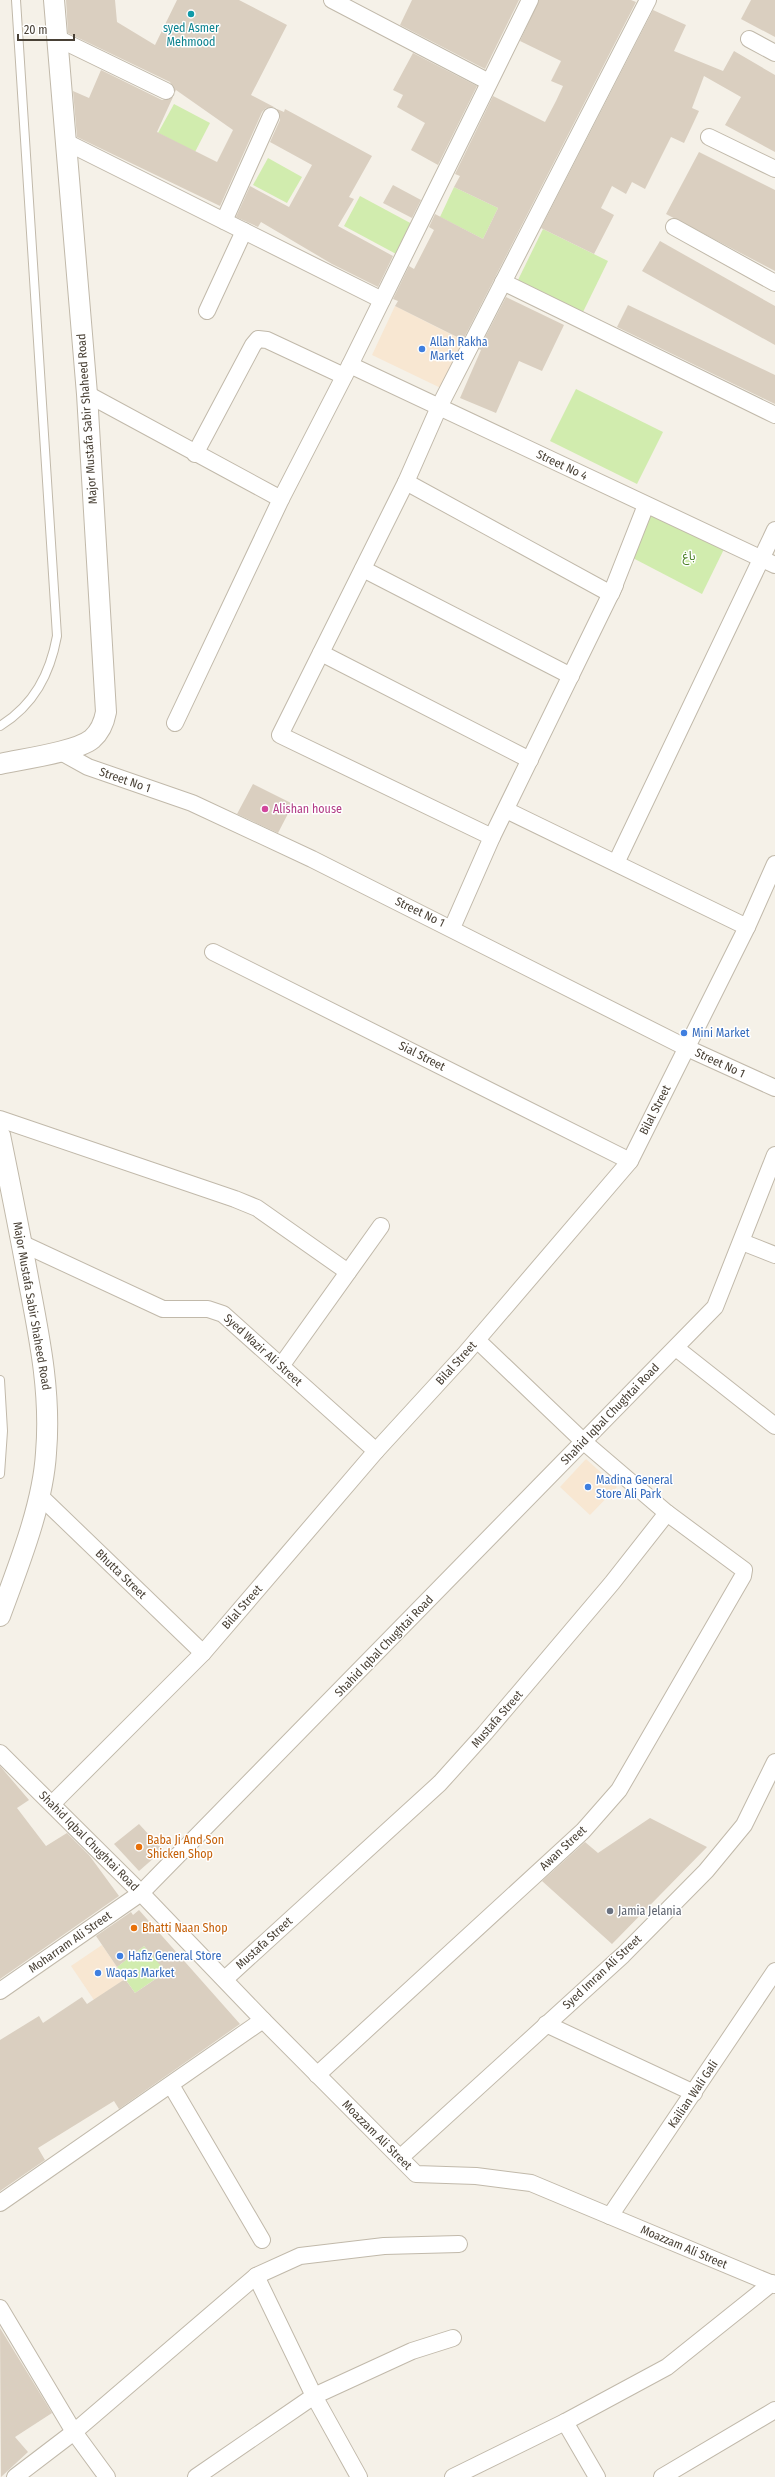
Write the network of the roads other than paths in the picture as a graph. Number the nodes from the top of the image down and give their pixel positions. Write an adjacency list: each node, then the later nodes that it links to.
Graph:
1 (16, 0): 39 (lane)
2 (54, 0): 6 (street, Major Mustafa Sabir Shaheed Road)
3 (332, 0): 9 (street)
4 (530, 0): 9 (street)
5 (648, 0): 18 (street)
6 (57, 38): 10 (street); 13 (street, Major Mustafa Sabir Shaheed Road)
7 (749, 39): 8 (street)
8 (775, 53)
9 (488, 82): 20 (street)
10 (166, 91)
11 (271, 116): 15 (street)
12 (709, 137): 14 (street)
13 (66, 142): 15 (street); 23 (street, Major Mustafa Sabir Shaheed Road)
14 (775, 169)
15 (224, 221): 17 (street)
16 (674, 228): 19 (street)
17 (244, 232): 20 (street); 21 (street)
18 (503, 282): 24 (street); 25 (street)
19 (775, 283)
20 (382, 300): 22 (street)
21 (207, 311)
22 (347, 370): 24 (street, Street No 4); 26 (street, Street No 4); 28 (street)
23 (86, 394): 26 (street); 40 (street, Major Mustafa Sabir Shaheed Road)
24 (439, 407): 27 (street); 29 (street, Street No 4)
25 (775, 415)
26 (196, 454): 28 (street)
27 (406, 482): 34 (street); 35 (street)
28 (281, 499): 38 (street)
29 (646, 505): 32 (street, Street No 4); 35 (street)
30 (775, 530): 32 (street)
31 (629, 556): 35 (street)
32 (760, 558): 33 (street, Street No 4); 45 (street)
33 (775, 565)
34 (363, 569): 36 (street); 37 (street)
35 (611, 594): 37 (street)
36 (321, 653): 41 (street); 44 (street)
37 (571, 676): 41 (street)
38 (175, 723)
39 (0, 726)
40 (59, 751): 42 (street, Major Mustafa Sabir Shaheed Road); 48 (street, Street No 1)
41 (530, 760): 43 (street)
42 (0, 764)
43 (506, 810): 44 (street); 45 (street)
44 (492, 837): 48 (street)
45 (616, 863): 47 (street)
46 (775, 864): 47 (street, Bilal Street)
47 (747, 927): 50 (street, Bilal Street)
48 (452, 928): 50 (street, Street No 1)
49 (214, 952): 55 (street, Sial Street)
50 (687, 1048): 51 (street, Street No 1); 55 (street, Bilal Street)
51 (775, 1088)
52 (0, 1119): 60 (street)
53 (0, 1135): 58 (street, Major Mustafa Sabir Shaheed Road)
54 (775, 1155): 57 (street, Shahid Iqbal Chughtai Road)
55 (630, 1161): 61 (street, Bilal Street)
56 (381, 1226): 60 (street)
57 (742, 1242): 59 (street); 62 (street, Shahid Iqbal Chughtai Road)
58 (22, 1243): 63 (street, Syed Wazir Ali Street); 69 (street, Major Mustafa Sabir Shaheed Road)
59 (775, 1255)
60 (348, 1272): 63 (street)
61 (477, 1340): 66 (street); 67 (street, Bilal Street)
62 (676, 1348): 65 (street); 66 (street, Shahid Iqbal Chughtai Road)
63 (281, 1366): 67 (street, Syed Wazir Ali Street)
64 (0, 1380): 68 (lane)
65 (775, 1426)
66 (584, 1442): 70 (street); 76 (street, Shahid Iqbal Chughtai Road)
67 (376, 1451): 72 (street, Bilal Street)
68 (0, 1474)
69 (39, 1494): 71 (street, Major Mustafa Sabir Shaheed Road); 72 (street, Bhutta Street)
70 (667, 1513): 78 (street, Mustafa Street); 82 (street, Awan Street)
71 (0, 1616)
72 (203, 1653): 75 (street, Bilal Street)
73 (0, 1753): 75 (street, Shahid Iqbal Chughtai Road)
74 (775, 1762): 81 (street, Syed Imran Ali Street)
75 (52, 1804): 76 (street, Shahid Iqbal Chughtai Road)
76 (141, 1893): 78 (street, Moazzam Ali Street); 79 (street, Moharram Ali Street)
77 (775, 1971): 84 (street, Kailian Wali Gali)
78 (225, 1979): 80 (street, Moazzam Ali Street)
79 (0, 1991)
80 (263, 2020): 82 (street, Moazzam Ali Street); 83 (street)
81 (546, 2024): 84 (street); 85 (street, Syed Imran Ali Street)
82 (317, 2076): 85 (street, Moazzam Ali Street)
83 (171, 2085): 86 (street); 88 (street)
84 (694, 2093): 87 (street, Kailian Wali Gali)
85 (401, 2157): 87 (street, Moazzam Ali Street)
86 (0, 2203)
87 (610, 2216): 91 (street, Moazzam Ali Street)
88 (262, 2240)
89 (459, 2244): 90 (street)
90 (256, 2276): 94 (street); 97 (street)
91 (774, 2284): 96 (street)
92 (0, 2308): 97 (street)
93 (453, 2338): 94 (street)
94 (314, 2396): 100 (street); 101 (street)
95 (775, 2410): 104 (street)
96 (565, 2422): 102 (street); 103 (street)
97 (74, 2432): 98 (street); 99 (street)
98 (15, 2477)
99 (108, 2477)
100 (196, 2477)
101 (359, 2477)
102 (453, 2477)
103 (597, 2477)
104 (662, 2477)

